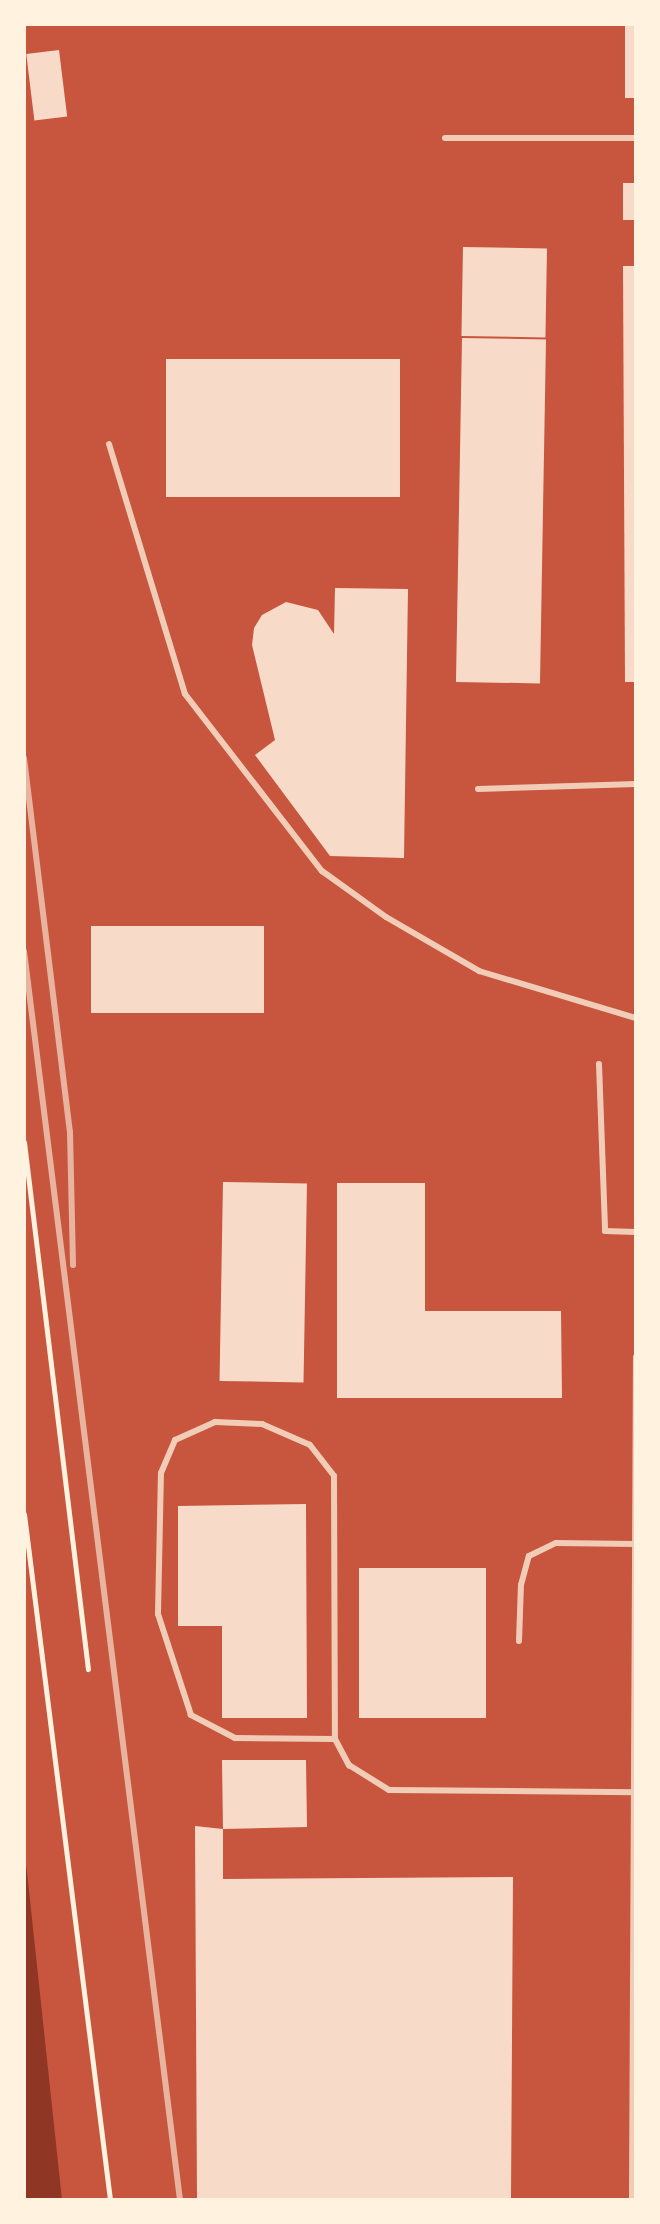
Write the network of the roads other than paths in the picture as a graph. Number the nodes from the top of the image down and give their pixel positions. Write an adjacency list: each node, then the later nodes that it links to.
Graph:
1 (445, 138): 2 (lane)
2 (636, 138)
3 (109, 444): 6 (lane)
4 (636, 784): 5 (lane)
5 (478, 789)
6 (636, 1018)
7 (599, 1064): 8 (lane)
8 (636, 1232)
9 (636, 1357): 10 (lane)
10 (636, 1544): 11 (lane); 13 (lane)
11 (519, 1641)
12 (335, 1739): 12 (lane); 13 (lane)
13 (635, 1792): 14 (lane)
14 (632, 2200)

